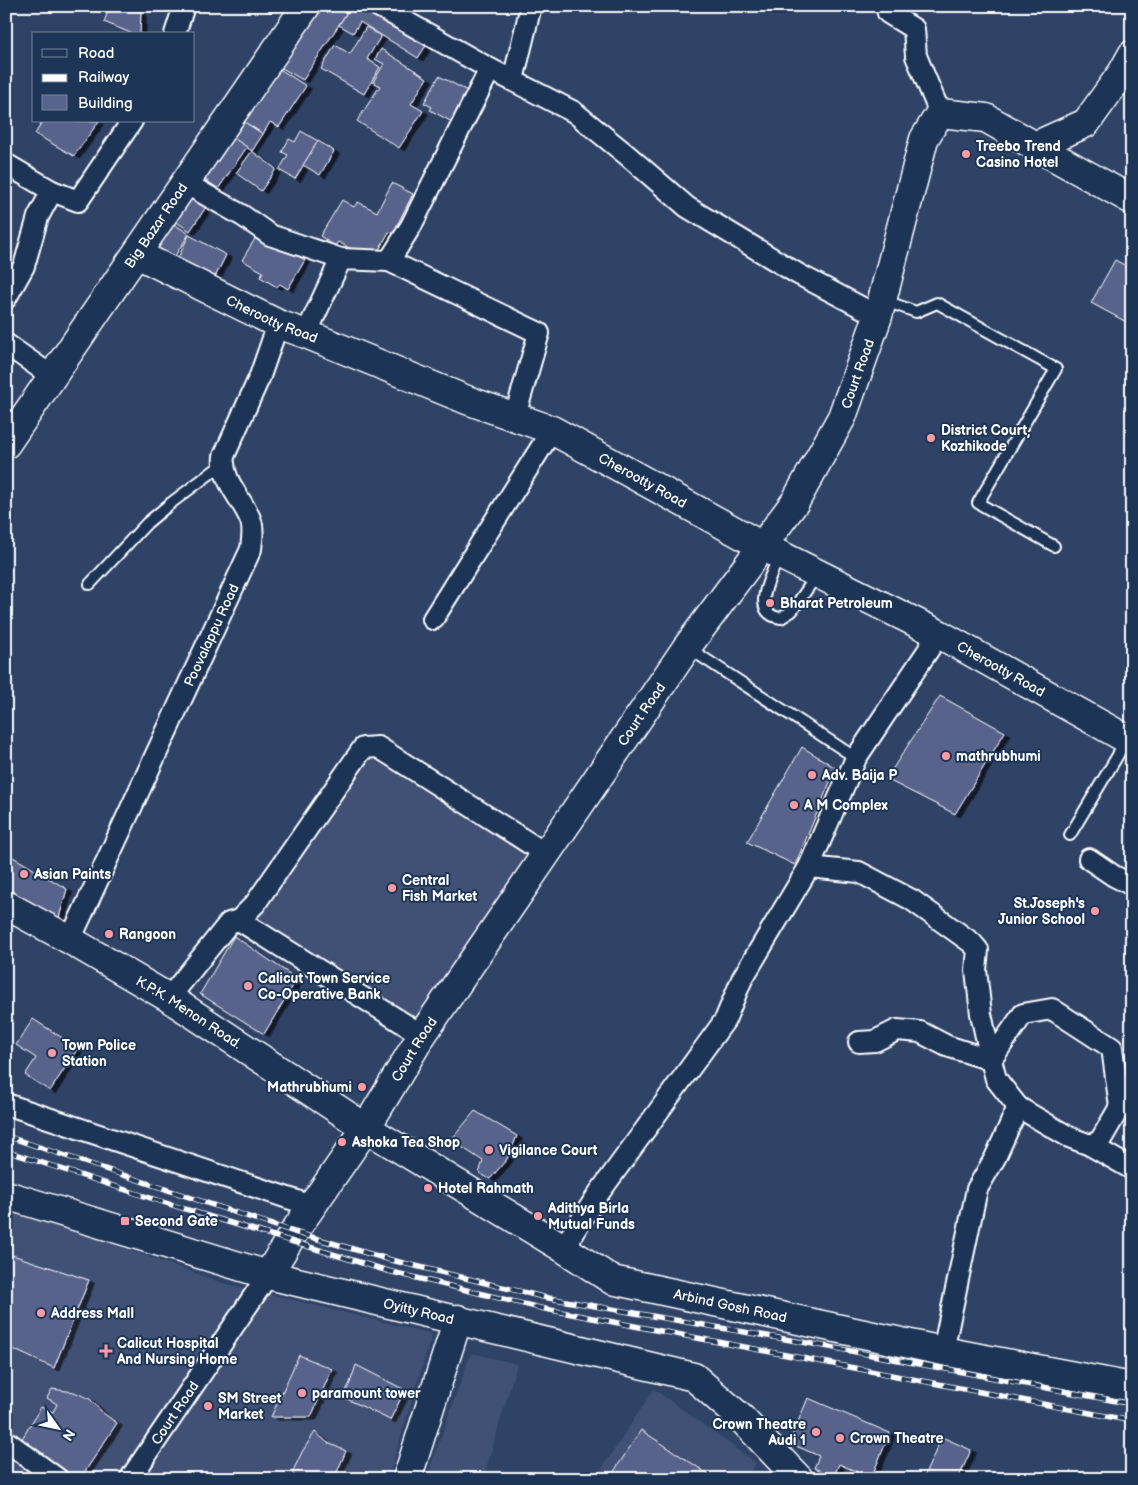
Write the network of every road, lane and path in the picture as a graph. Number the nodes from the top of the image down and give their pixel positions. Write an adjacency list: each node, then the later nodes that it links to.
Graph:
1 (184, 6): 6 (street)
2 (306, 6): 14 (main road, Big Bazar Road)
3 (378, 6): 8 (street)
4 (531, 6): 9 (street)
5 (886, 6): 10 (street)
6 (176, 32)
7 (1132, 55): 12 (main road)
8 (490, 69): 9 (street); 19 (street)
9 (513, 80): 21 (street)
10 (940, 113): 12 (main road); 21 (main road, Court Road)
11 (131, 122): 15 (street)
12 (1035, 146): 16 (main road)
13 (6, 164): 15 (street)
14 (185, 183): 17 (main road, Big Bazar Road); 18 (street)
15 (52, 190): 20 (street)
16 (1132, 200)
17 (137, 254): 22 (main road, Cherootty Road); 25 (main road, Big Bazar Road)
18 (341, 259): 19 (street); 23 (street)
19 (389, 261): 26 (street)
20 (6, 298)
21 (880, 308): 30 (lane); 31 (main road, Court Road)
22 (278, 324): 23 (main road, Cherootty Road); 29 (street)
23 (306, 334): 26 (main road, Cherootty Road)
24 (6, 344): 25 (street)
25 (52, 377): 28 (main road, Big Bazar Road)
26 (515, 416): 27 (main road, Cherootty Road)
27 (552, 430): 31 (main road, Cherootty Road); 34 (street)
28 (6, 444)
29 (223, 464): 33 (lane); 46 (street, Poovalappu Road)
30 (1054, 546)
31 (771, 550): 32 (main road, Cherootty Road); 32 (lane); 36 (main road, Court Road)
32 (818, 574): 35 (main road, Cherootty Road)
33 (90, 584)
34 (433, 619)
35 (938, 634): 37 (main road, Cherootty Road); 38 (street)
36 (687, 647): 38 (lane); 40 (main road, Court Road)
37 (1128, 740): 39 (lane)
38 (856, 758): 42 (street)
39 (1070, 835)
40 (546, 854): 45 (street); 48 (main road, Court Road)
41 (1089, 859): 43 (street)
42 (809, 867): 50 (street); 60 (street)
43 (1132, 885)
44 (6, 905): 46 (main road, K.P.K. Menon Road.)
45 (239, 920): 47 (street); 48 (street)
46 (70, 940): 47 (main road, K.P.K. Menon Road.)
47 (169, 998): 55 (main road, K.P.K. Menon Road.)
48 (422, 1034): 55 (main road, Court Road)
49 (859, 1042): 50 (street)
50 (991, 1060): 53 (street); 54 (street)
51 (1132, 1086): 53 (street)
52 (6, 1104): 59 (street)
53 (1120, 1107): 56 (street)
54 (1018, 1108): 56 (street); 63 (street)
55 (366, 1128): 59 (main road, Court Road); 60 (main road, Arbind Gosh Road)
56 (1090, 1144): 57 (street)
57 (1132, 1169)
58 (6, 1195): 61 (main road, Oyitty Road)
59 (312, 1206): 61 (main road, Court Road)
60 (563, 1248): 63 (main road, Arbind Gosh Road)
61 (268, 1275): 62 (main road, Oyitty Road); 67 (street, Court Road)
62 (458, 1319): 68 (main road); 69 (main road, Oyitty Road)
63 (942, 1351): 64 (main road, Arbind Gosh Road)
64 (1132, 1387)
65 (6, 1441): 66 (street)
66 (58, 1479)
67 (130, 1479)
68 (406, 1479)
69 (799, 1479)

